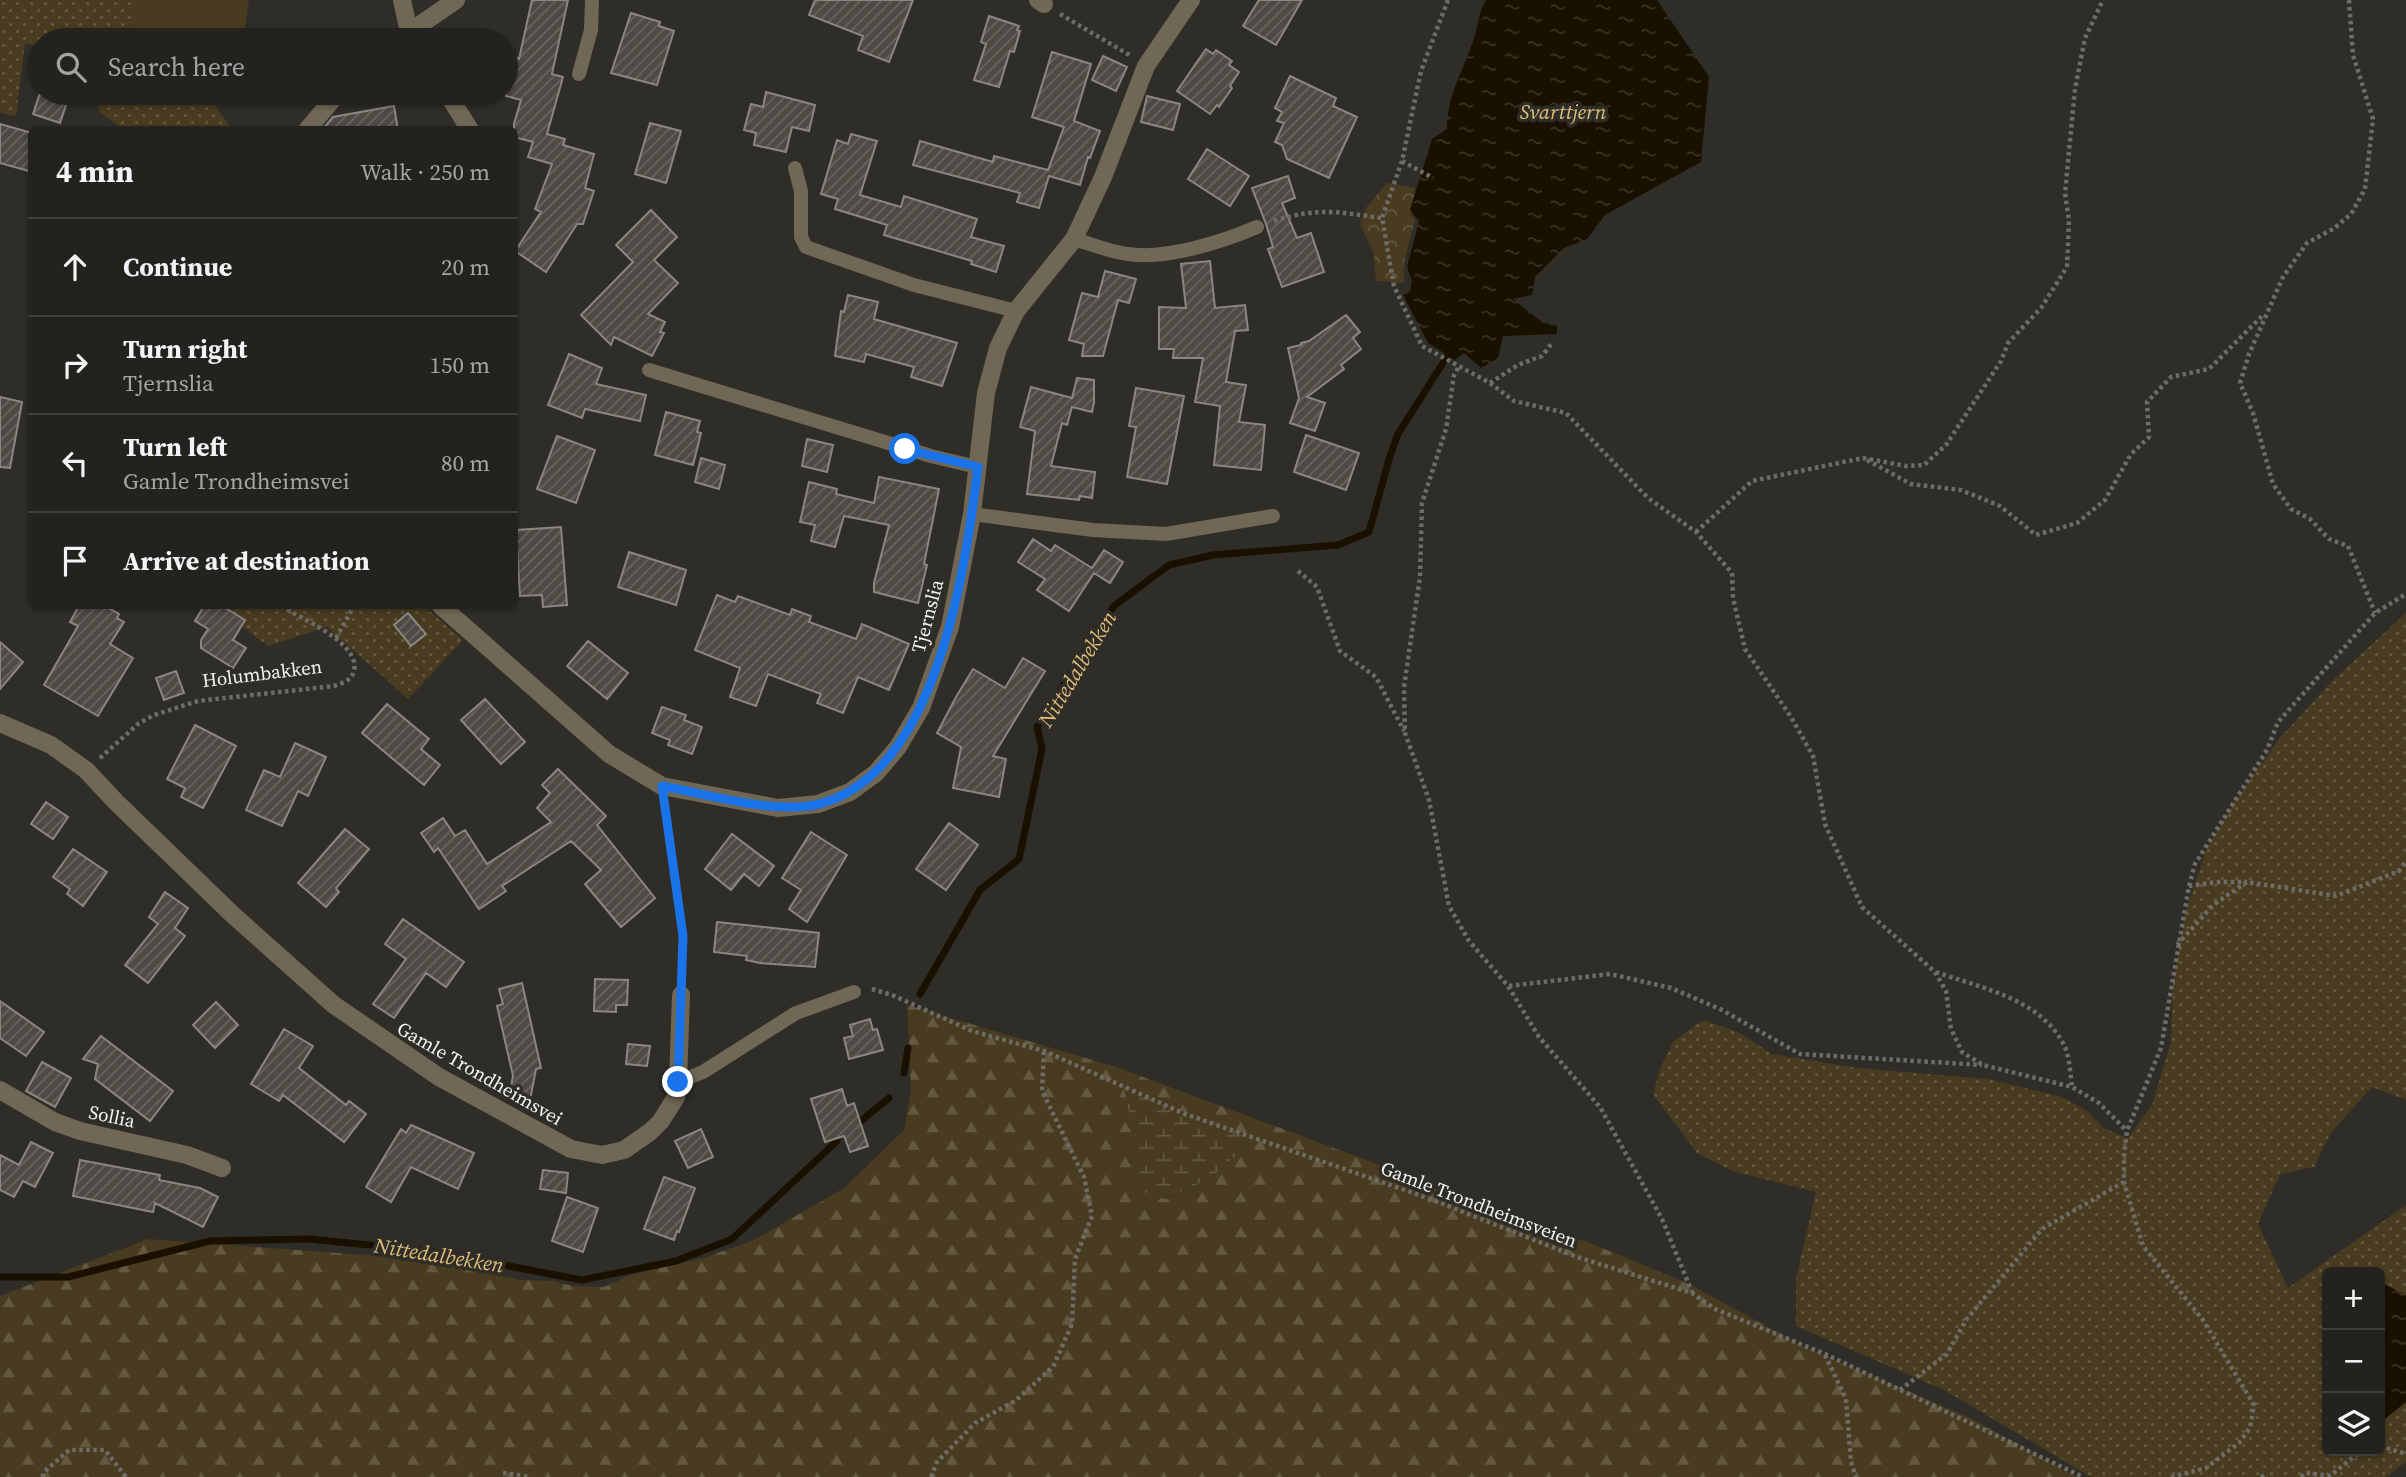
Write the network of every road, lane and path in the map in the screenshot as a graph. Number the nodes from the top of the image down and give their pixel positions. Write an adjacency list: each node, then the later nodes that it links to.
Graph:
1 (402, 0): 9 (street)
2 (456, 0): 10 (street)
3 (592, 0): 12 (lane)
4 (1191, 0): 11 (street, Tjernslia)
5 (1448, 0): 17 (path)
6 (2103, 0): 29 (path)
7 (2349, 0): 24 (path)
8 (1041, 2): 11 (path)
9 (406, 28)
10 (420, 28)
11 (1146, 66): 22 (street, Tjernslia)
12 (579, 74)
13 (328, 105): 15 (street)
14 (454, 105): 16 (street)
15 (310, 126)
16 (468, 126)
17 (1402, 161): 19 (path); 20 (path)
18 (795, 168): 23 (lane)
19 (1433, 178)
20 (1382, 218): 21 (path); 26 (path)
21 (1256, 227): 22 (lane)
22 (1074, 239): 23 (street, Tjernslia)
23 (1016, 311): 30 (street, Tjernslia)
24 (2266, 312): 29 (path); 39 (path)
25 (1552, 343): 28 (path)
26 (1458, 367): 28 (path); 42 (path)
27 (649, 370): 30 (lane)
28 (1490, 383): 33 (path)
29 (1863, 458): 33 (path)
30 (978, 467): 31 (street, Tjernslia)
31 (972, 514): 32 (lane); 44 (street, Tjernslia)
32 (1273, 516)
33 (1696, 532): 49 (path)
34 (1298, 571): 42 (path)
35 (2406, 594): 39 (path)
36 (286, 609): 40 (path, Holumbakken)
37 (352, 609): 40 (path)
38 (444, 609): 44 (street, Tjernslia)
39 (2375, 613): 47 (path)
40 (336, 638): 43 (path, Holumbakken)
41 (0, 723): 43 (street, Gamle Trondheimsvei)
42 (1405, 733): 50 (path)
43 (86, 770): 55 (street, Gamle Trondheimsvei)
44 (662, 786): 52 (path)
45 (2406, 861): 46 (path)
46 (2247, 883): 47 (path); 48 (path)
47 (2189, 886): 48 (path)
48 (2177, 945): 58 (path)
49 (1935, 972): 54 (path); 56 (path)
50 (1508, 986): 54 (path); 61 (path)
51 (854, 992): 53 (path, Gamle Trondheimsveien); 55 (lane)
52 (681, 995): 55 (street, Gamle Trondheimsvei)
53 (1044, 1051): 61 (path, Gamle Trondheimsveien); 71 (path)
54 (1983, 1065): 56 (path)
55 (678, 1082)
56 (2072, 1087): 58 (path)
57 (0, 1090): 59 (street, Sollia)
58 (2127, 1131): 60 (path)
59 (222, 1168)
60 (2124, 1182): 63 (path); 74 (path)
61 (1692, 1293): 62 (path, Gamle Trondheimsveien)
62 (1825, 1354): 63 (path, Gamle Trondheimsveien); 72 (path)
63 (1900, 1390): 73 (path, Gamle Trondheimsveien)
64 (2385, 1448): 65 (path)
65 (2406, 1454)
66 (2355, 1456): 77 (path)
67 (503, 1473): 70 (path)
68 (43, 1477): 69 (path)
69 (126, 1477)
70 (531, 1477)
71 (931, 1477)
72 (1856, 1477)
73 (2083, 1477)
74 (2171, 1477)
75 (2261, 1477): 76 (path)
76 (2267, 1477)
77 (2301, 1477)

